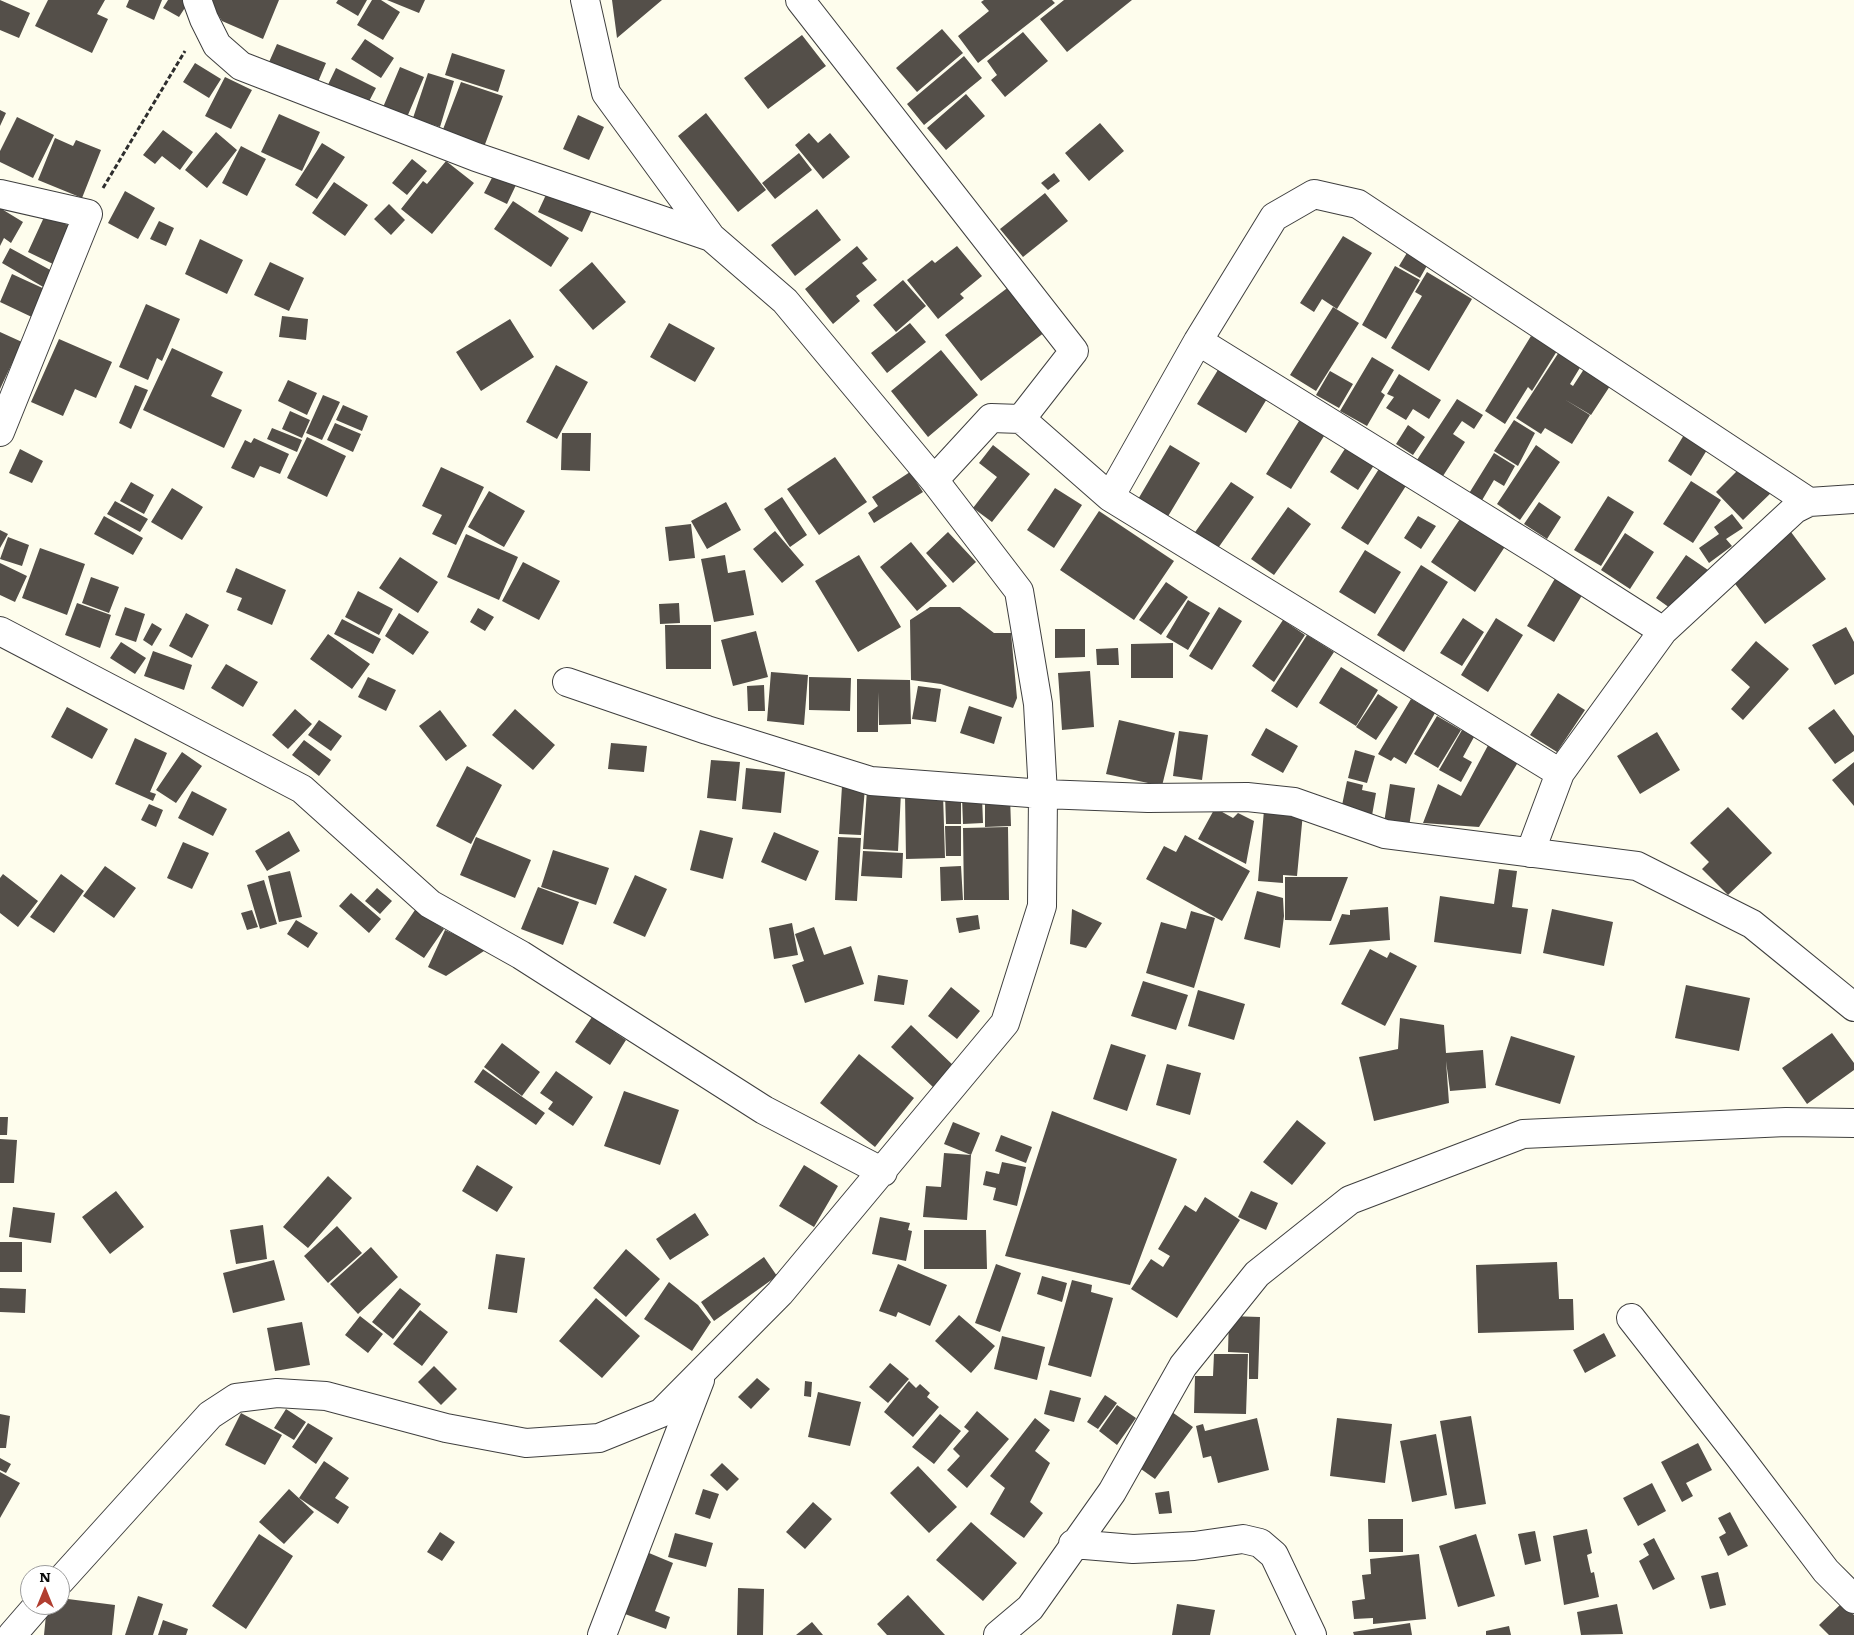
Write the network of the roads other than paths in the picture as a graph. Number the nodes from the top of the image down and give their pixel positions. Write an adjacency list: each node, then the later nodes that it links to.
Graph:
1 (585, 0): 5 (street)
2 (800, 0): 7 (street)
3 (200, 10): 5 (street)
4 (0, 194): 8 (street)
5 (711, 237): 9 (street)
6 (1198, 340): 10 (street); 12 (street); 14 (street)
7 (1021, 419): 9 (street); 10 (street)
8 (0, 432)
9 (934, 480): 17 (street)
10 (1110, 497): 16 (street)
11 (1854, 499): 12 (street)
12 (1809, 502): 14 (street)
13 (0, 631): 21 (street)
14 (1663, 631): 16 (street)
15 (567, 682): 17 (street)
16 (1560, 773): 18 (street)
17 (1043, 794): 18 (street); 21 (street)
18 (1530, 854): 19 (street)
19 (1854, 1007)
20 (1854, 1123): 24 (street)
21 (883, 1172): 23 (street)
22 (1630, 1318): 26 (street)
23 (704, 1369): 25 (street); 29 (street)
24 (1073, 1544): 30 (street); 31 (street)
25 (70, 1570)
26 (1854, 1599)
27 (29, 1615): 28 (street)
28 (12, 1635)
29 (602, 1635)
30 (998, 1635)
31 (1312, 1635)

